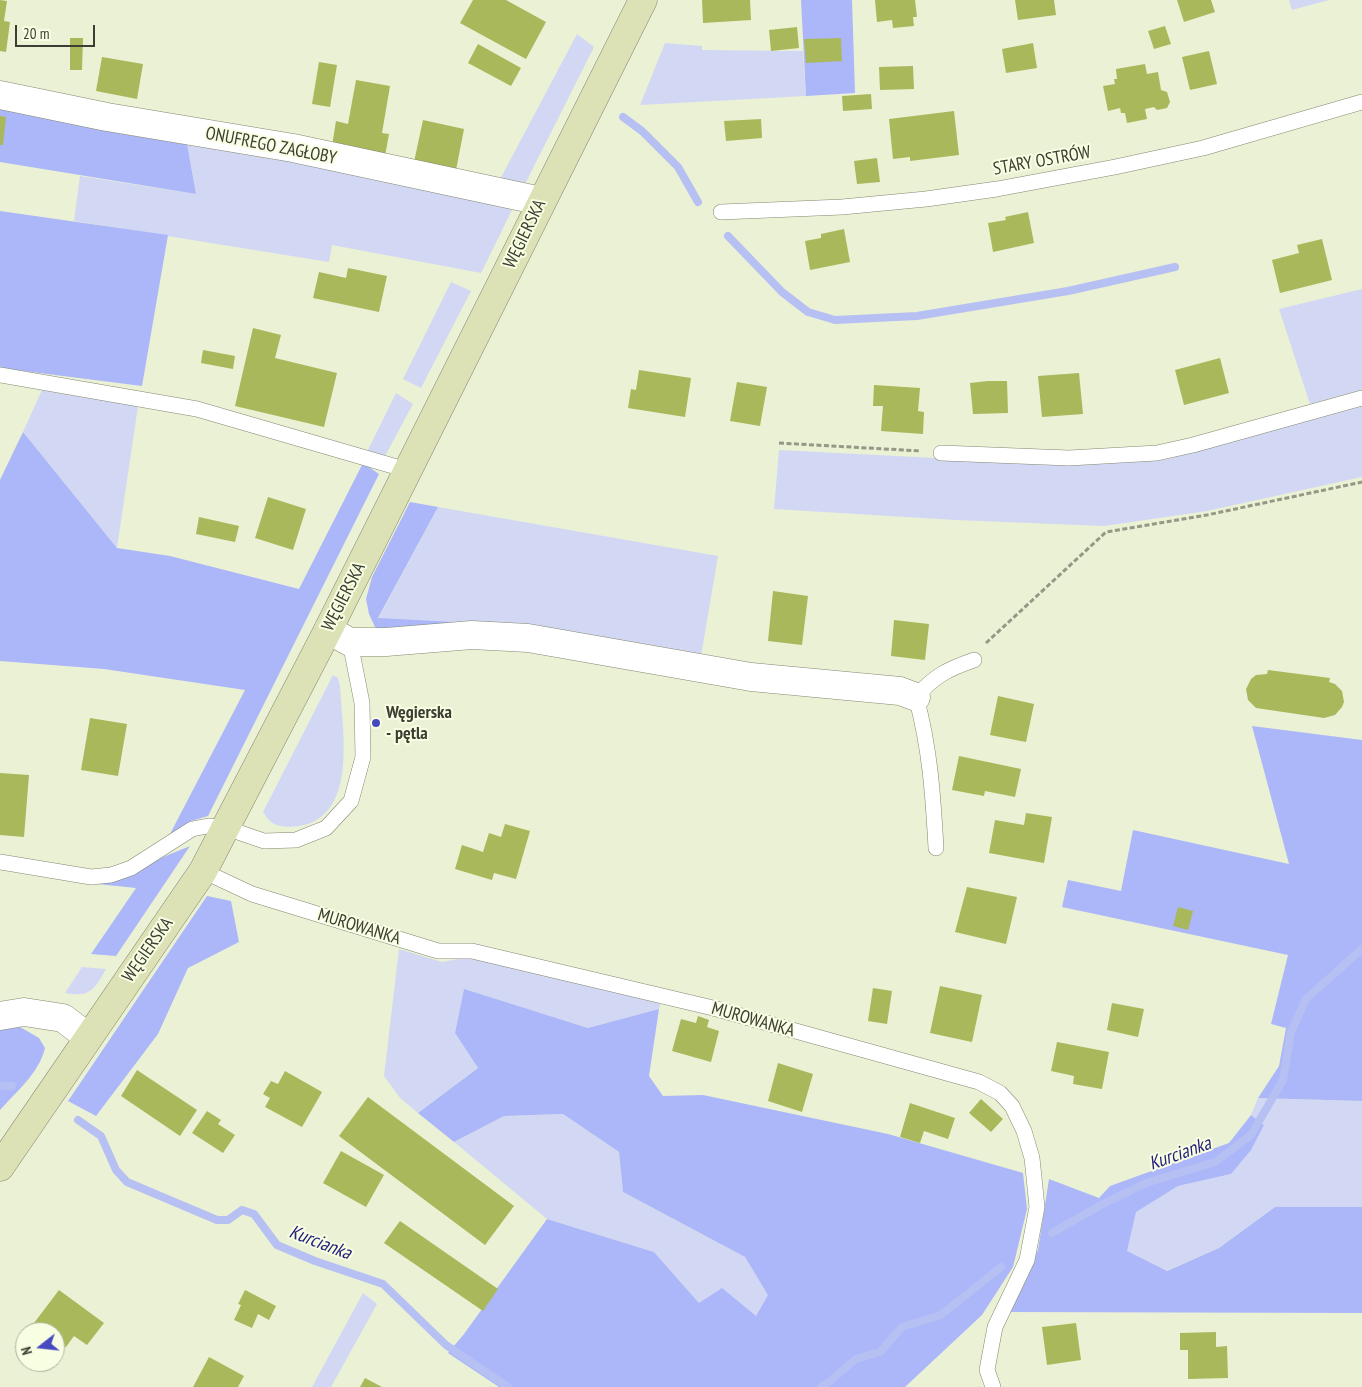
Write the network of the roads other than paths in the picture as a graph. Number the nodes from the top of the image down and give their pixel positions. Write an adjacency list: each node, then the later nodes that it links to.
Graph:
1 (643, 0): 4 (main road, WĘGIERSKA)
2 (0, 95): 4 (street, ONUFREGO ZAGŁOBY)
3 (1362, 102): 5 (lane, STARY OSTRÓW)
4 (541, 201): 9 (main road, WĘGIERSKA)
5 (721, 212)
6 (0, 375): 9 (lane)
7 (1362, 398): 8 (lane)
8 (941, 453)
9 (407, 470): 10 (main road, WĘGIERSKA)
10 (339, 636): 12 (street); 13 (main road, WĘGIERSKA); 13 (lane)
11 (974, 660): 12 (lane)
12 (916, 697): 14 (lane)
13 (226, 828): 15 (lane); 16 (main road, WĘGIERSKA)
14 (936, 848)
15 (0, 862)
16 (203, 871): 18 (main road, WĘGIERSKA); 20 (lane, MUROWANKA)
17 (0, 1016): 18 (street)
18 (88, 1037): 19 (main road, WĘGIERSKA)
19 (0, 1167)
20 (993, 1387)

